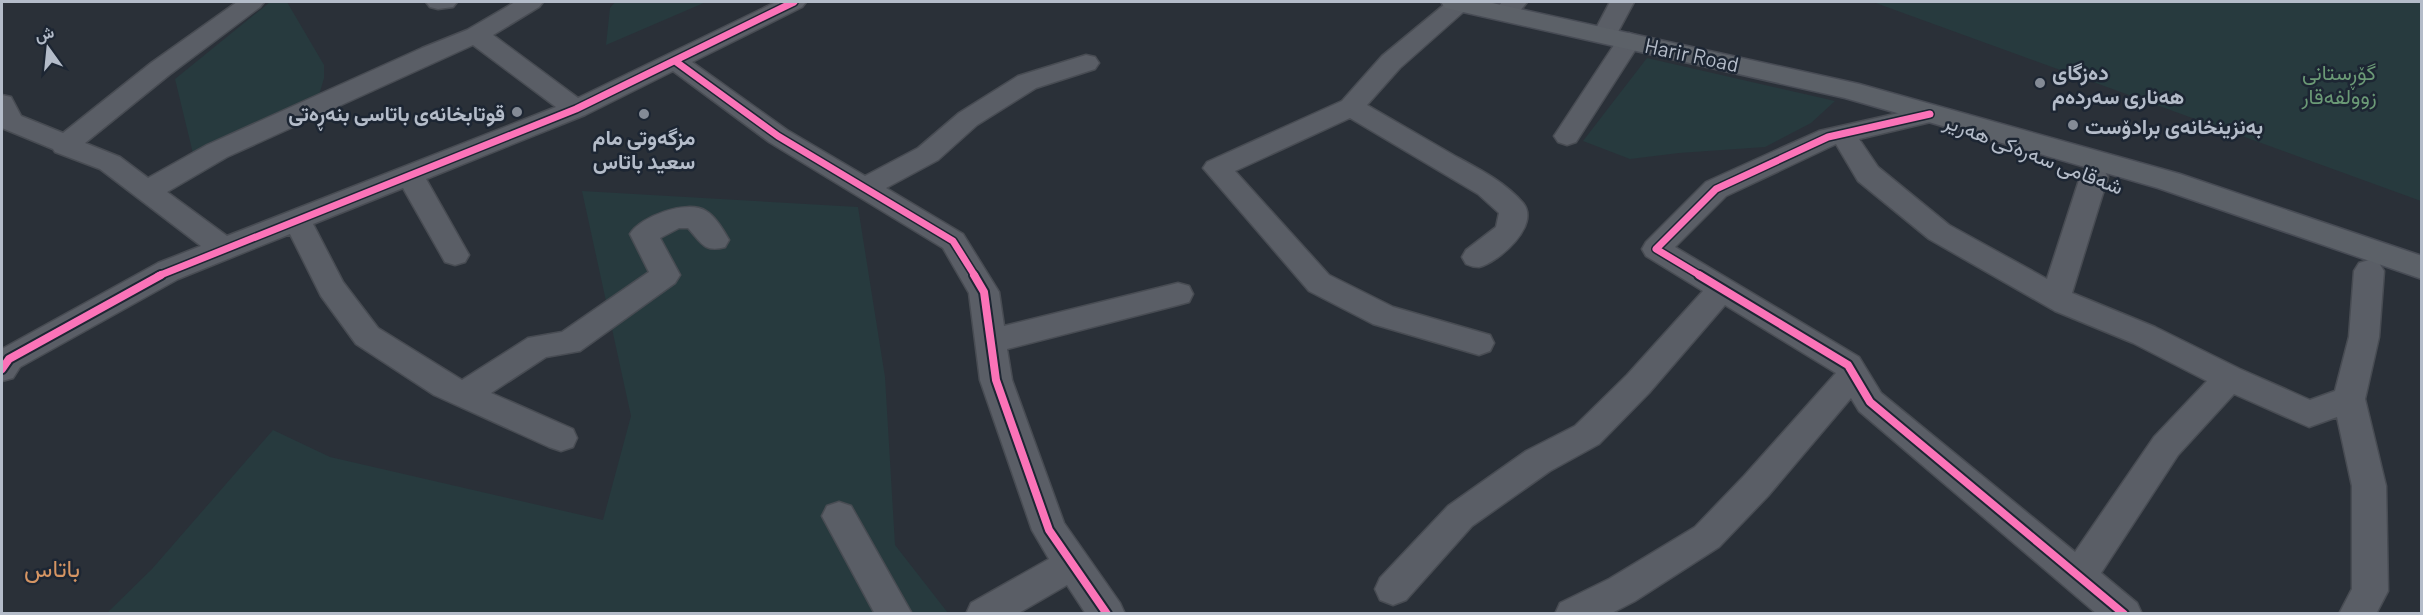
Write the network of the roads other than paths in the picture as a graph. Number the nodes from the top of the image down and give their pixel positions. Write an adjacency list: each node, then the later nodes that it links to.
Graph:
1 (252, 2): 19 (street)
2 (438, 2): 3 (street)
3 (445, 2)
4 (531, 2): 9 (street)
5 (794, 2): 11 (street)
6 (1455, 2): 8 (main road, Harir Road); 14 (street)
7 (1622, 2): 10 (street)
8 (1510, 7): 10 (main road, Harir Road)
9 (476, 35): 15 (street); 23 (street)
10 (1617, 38): 16 (main road, Harir Road); 18 (street)
11 (675, 61): 15 (street); 22 (street)
12 (1086, 63): 22 (street)
13 (2, 103): 19 (street)
14 (1351, 107): 28 (street); 36 (street)
15 (576, 110): 20 (street)
16 (1929, 114): 17 (street); 21 (main road, شەقامی سەرەکی هەریر); 29 (main road, شەقامی سەرەکی هەریر)
17 (1843, 134): 31 (street); 34 (street)
18 (1567, 136)
19 (64, 146): 23 (street)
20 (410, 175): 24 (street); 27 (street)
21 (2094, 177): 30 (main road, شەقامی سەرەکی هەریر); 34 (street)
22 (864, 188): 35 (street)
23 (147, 191): 26 (street)
24 (297, 220): 26 (street); 40 (street)
25 (715, 240): 40 (street)
26 (224, 249): 37 (street)
27 (455, 255)
28 (1476, 257)
29 (2421, 268)
30 (2368, 271): 32 (main road, شەقامی سەرەکی هەریر); 41 (street)
31 (1722, 289): 38 (street); 46 (street)
32 (2421, 289)
33 (1178, 294): 35 (street)
34 (2056, 297): 39 (street)
35 (991, 341): 44 (street)
36 (1479, 343)
37 (4, 360)
38 (1854, 374): 45 (street); 50 (street)
39 (2229, 378): 41 (street); 45 (street)
40 (464, 394): 42 (street)
41 (2349, 399): 52 (street)
42 (561, 438)
43 (839, 516): 47 (street)
44 (1072, 564): 48 (street); 49 (street)
45 (2079, 576): 51 (street)
46 (1393, 589)
47 (894, 614)
48 (984, 614)
49 (1107, 614)
50 (1573, 614)
51 (2124, 614)
52 (2357, 614)

